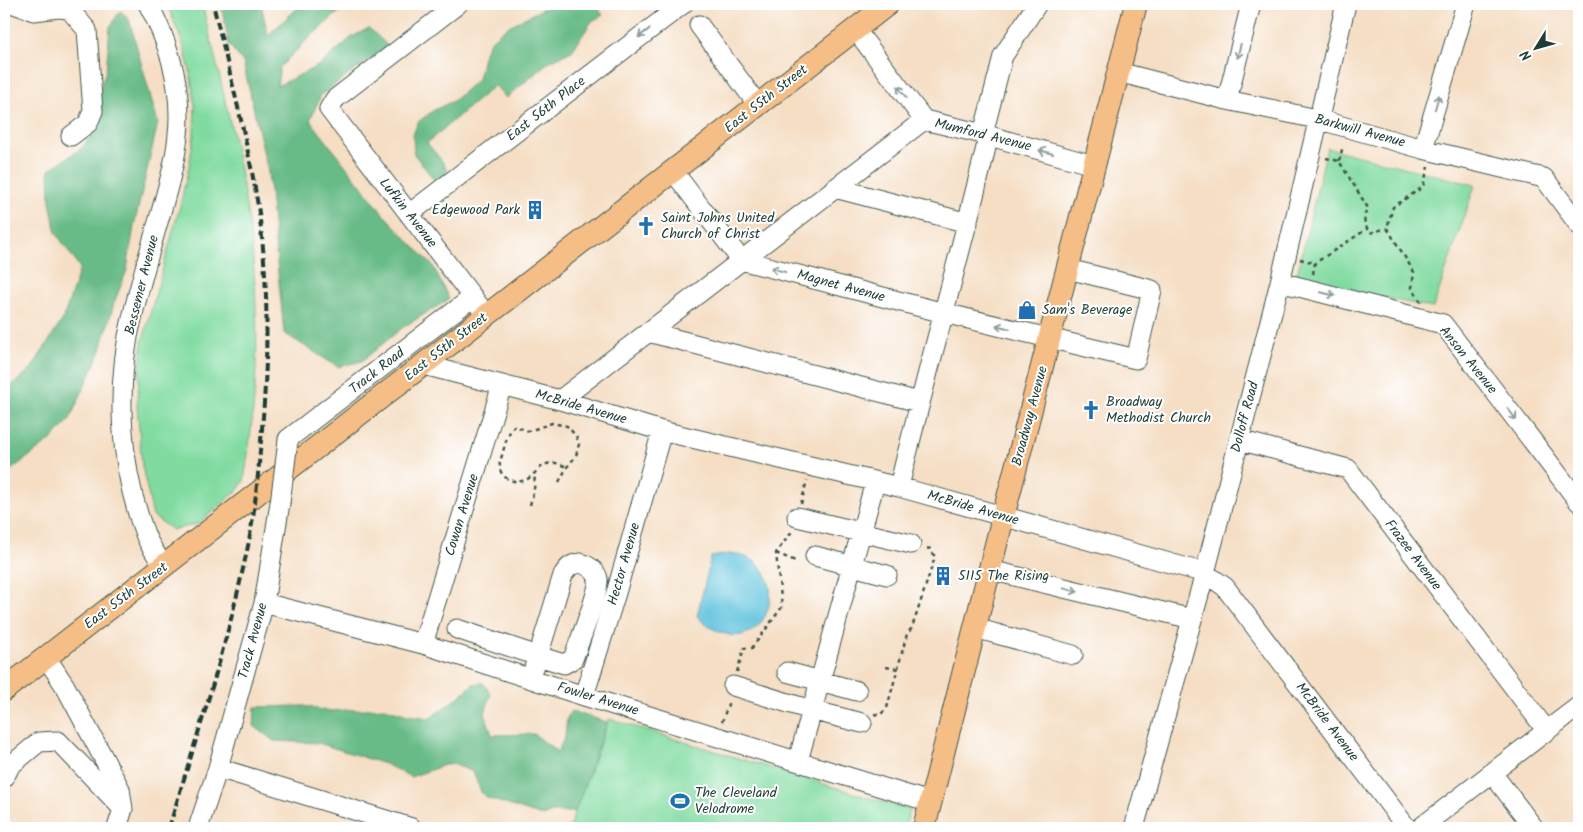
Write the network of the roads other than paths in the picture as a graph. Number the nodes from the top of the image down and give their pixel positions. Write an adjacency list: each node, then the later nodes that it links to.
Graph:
1 (14, 4): 19 (street)
2 (148, 4): 51 (street, Bessemer Avenue)
3 (458, 4): 24 (street, Lufkin Avenue)
4 (683, 4): 24 (street, East 56th Place, one-way to 24)
5 (888, 4): 12 (main road, East 55th Street)
6 (1037, 4): 18 (street)
7 (1136, 4): 13 (main road, Broadway Avenue)
8 (1251, 4): 14 (street, one-way to 14)
9 (1346, 4): 16 (street, Dolloff Road)
10 (1466, 4): 20 (street, one-way to 10)
11 (699, 25): 15 (street)
12 (855, 29): 15 (main road, East 55th Street); 17 (street, Mumford Avenue, one-way to 12)
13 (1118, 72): 14 (street, Barkwill Avenue); 21 (main road, Broadway Avenue)
14 (1227, 100): 16 (street, Barkwill Avenue)
15 (758, 105): 22 (main road, East 55th Street)
16 (1318, 119): 20 (street, Barkwill Avenue); 29 (street, Dolloff Road)
17 (924, 120): 18 (street, Mumford Avenue); 23 (street)
18 (986, 134): 21 (street, Mumford Avenue, one-way to 18); 25 (street)
19 (71, 136)
20 (1424, 149): 26 (street, Barkwill Avenue)
21 (1093, 166): 28 (main road, Broadway Avenue)
22 (673, 171): 27 (street); 32 (main road, East 55th Street)
23 (835, 188): 25 (street); 27 (street)
24 (409, 214): 30 (street, Lufkin Avenue)
25 (968, 223): 31 (street)
26 (1579, 225)
27 (741, 260): 31 (street, Magnet Avenue, one-way to 27); 33 (street)
28 (1068, 270): 34 (main road, Broadway Avenue); 34 (street, Magnet Avenue)
29 (1280, 282): 40 (street, Dolloff Road); 44 (street, Anson Avenue, one-way to 44)
30 (473, 297): 32 (street, Lufkin Avenue); 41 (street, Track Road)
31 (944, 313): 34 (street, Magnet Avenue, one-way to 31); 38 (street)
32 (487, 316): 35 (main road, East 55th Street)
33 (648, 332): 37 (street); 38 (street)
34 (1050, 338): 46 (main road, Broadway Avenue)
35 (424, 364): 36 (street, McBride Avenue); 51 (main road, East 55th Street)
36 (502, 385): 37 (street, McBride Avenue); 60 (street, Cowan Avenue)
37 (560, 400): 39 (street, McBride Avenue)
38 (920, 402): 43 (street)
39 (662, 431): 42 (street, McBride Avenue); 55 (street, Hector Avenue)
40 (1238, 440): 53 (street, Dolloff Road); 74 (street, Frazee Avenue)
41 (287, 449): 56 (street, Track Avenue, bridge)
42 (875, 482): 43 (street, McBride Avenue); 47 (street)
43 (899, 488): 46 (street, McBride Avenue)
44 (1579, 502)
45 (797, 517): 47 (street)
46 (1003, 517): 52 (main road, Broadway Avenue); 53 (street, McBride Avenue)
47 (861, 533): 48 (street); 50 (street)
48 (915, 546)
49 (815, 556): 50 (street)
50 (852, 566): 54 (street); 66 (street)
51 (164, 567): 63 (main road, East 55th Street)
52 (990, 570): 57 (street, one-way to 57); 58 (main road, Broadway Avenue)
53 (1205, 573): 57 (street, Dolloff Road); 86 (street, McBride Avenue)
54 (887, 575)
55 (607, 590): 62 (street); 62 (street); 70 (street, Hector Avenue)
56 (264, 603): 60 (street, Fowler Avenue); 76 (street, Track Avenue)
57 (1192, 619): 85 (street, Dolloff Road)
58 (975, 628): 61 (street); 79 (main road, Broadway Avenue)
59 (457, 629): 62 (street)
60 (422, 644): 65 (street, Fowler Avenue)
61 (1073, 655)
62 (538, 656): 65 (street)
63 (46, 657): 68 (main road, East 55th Street); 80 (street)
64 (786, 672): 66 (street)
65 (531, 678): 70 (street, Fowler Avenue)
66 (820, 681): 69 (street); 72 (street)
67 (733, 686): 72 (street)
68 (4, 690)
69 (857, 691)
70 (584, 696): 75 (street, Fowler Avenue)
71 (1579, 706): 74 (street)
72 (812, 710): 73 (street); 75 (street)
73 (867, 719)
74 (1547, 731): 77 (street)
75 (798, 761): 79 (street, Fowler Avenue)
76 (218, 768): 82 (street, Track Avenue); 83 (street)
77 (1492, 773): 87 (street); 88 (street)
78 (4, 778): 80 (street)
79 (930, 802): 84 (main road, Broadway Avenue)
80 (123, 809): 81 (street)
81 (117, 828)
82 (198, 828)
83 (412, 828)
84 (925, 828)
85 (1134, 828)
86 (1407, 828)
87 (1420, 828)
88 (1534, 828)

